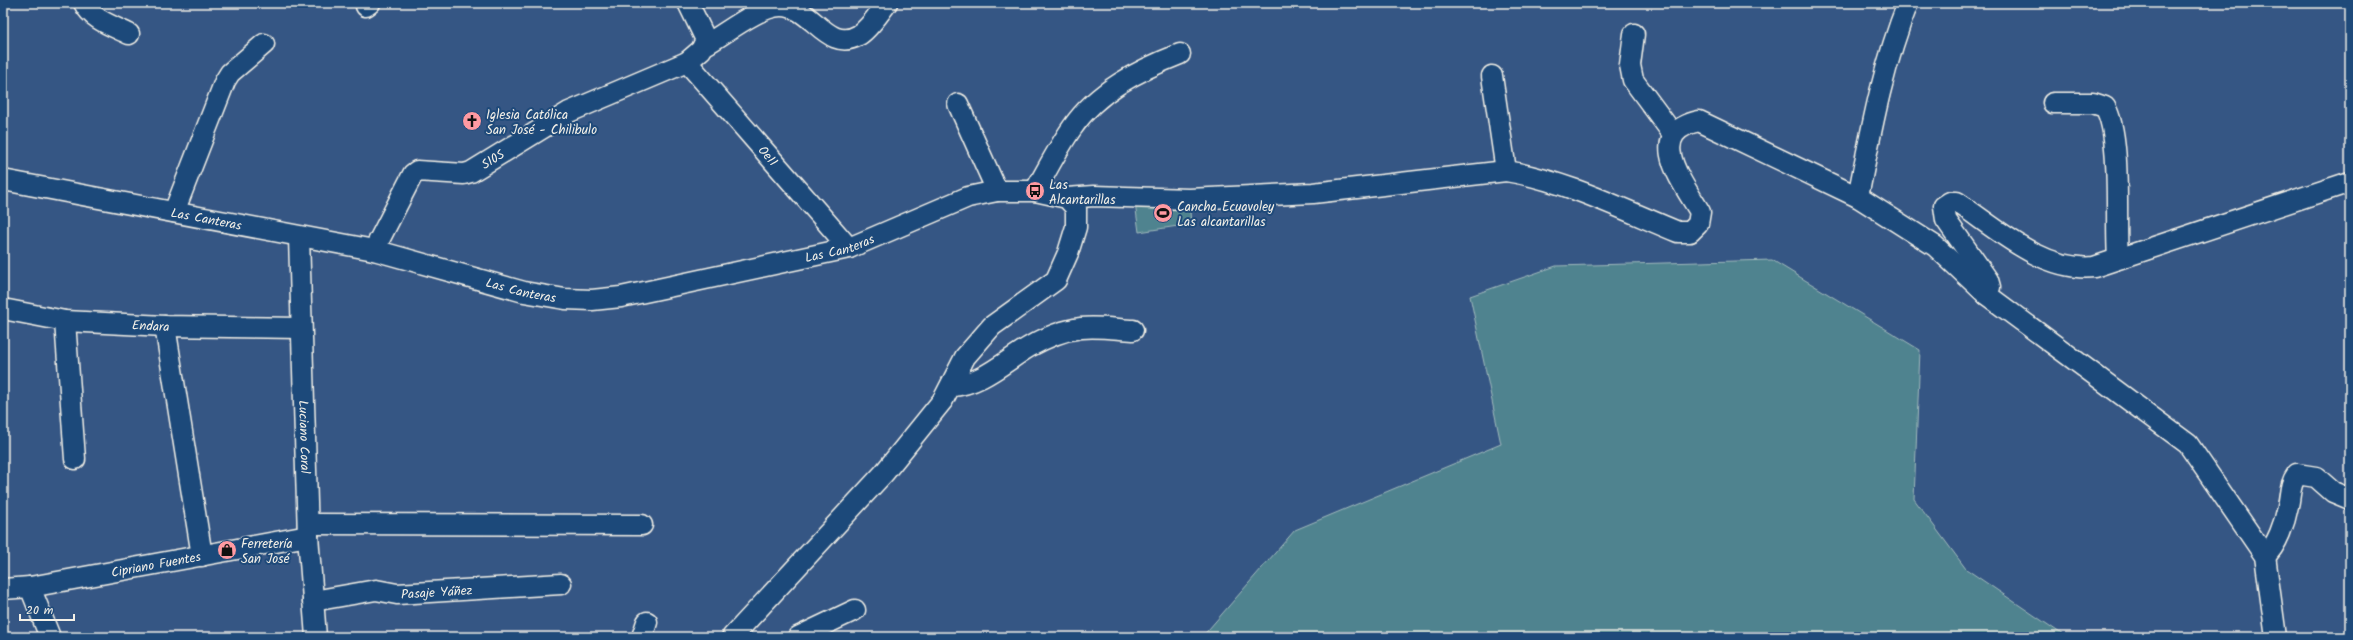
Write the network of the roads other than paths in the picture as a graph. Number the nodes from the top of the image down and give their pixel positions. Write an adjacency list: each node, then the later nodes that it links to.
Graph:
1 (84, 3): 5 (street)
2 (688, 3): 8 (street)
3 (887, 3): 8 (street, S10S)
4 (1908, 3): 20 (street)
5 (129, 34)
6 (1634, 34): 14 (street)
7 (264, 44): 22 (street)
8 (705, 45): 10 (street, S10S)
9 (1180, 54): 19 (street)
10 (687, 62): 24 (street, Oe11); 25 (street, S10S)
11 (1492, 76): 15 (street)
12 (958, 104): 18 (street)
13 (2053, 104): 26 (street)
14 (1673, 134): 15 (street, Las Canteras); 20 (street)
15 (1506, 171): 21 (street, Las Canteras)
16 (3, 180): 22 (street, Las Canteras)
17 (2350, 182): 26 (street)
18 (997, 191): 19 (street, Las Canteras); 24 (street, Las Canteras)
19 (1034, 191): 21 (street, Las Canteras)
20 (1858, 197): 27 (street)
21 (1067, 198): 33 (street)
22 (174, 212): 23 (street, Las Canteras)
23 (299, 237): 25 (street, Las Canteras); 31 (street, Luciano Coral)
24 (849, 248): 25 (street, Las Canteras)
25 (374, 250)
26 (2118, 258): 27 (street)
27 (1987, 295): 39 (street)
28 (3, 310): 29 (street, Endara)
29 (65, 321): 30 (street, Endara); 34 (street)
30 (165, 326): 31 (street, Endara); 38 (street)
31 (300, 328): 37 (street, Luciano Coral)
32 (1133, 330): 33 (street)
33 (951, 386): 47 (street)
34 (75, 459)
35 (2350, 499): 39 (street)
36 (642, 525): 37 (street, Cipriano Fuentes)
37 (308, 530): 38 (street, Cipriano Fuentes); 43 (street, Luciano Coral)
38 (202, 556): 41 (street, Cipriano Fuentes)
39 (2264, 556): 49 (street)
40 (561, 584): 43 (street, Pasaje Yáñez)
41 (30, 587): 42 (street, Cipriano Fuentes); 45 (street)
42 (3, 589)
43 (313, 601): 46 (street, Luciano Coral)
44 (855, 610): 48 (street)
45 (50, 637)
46 (316, 637)
47 (732, 637)
48 (798, 637)
49 (2276, 637)

